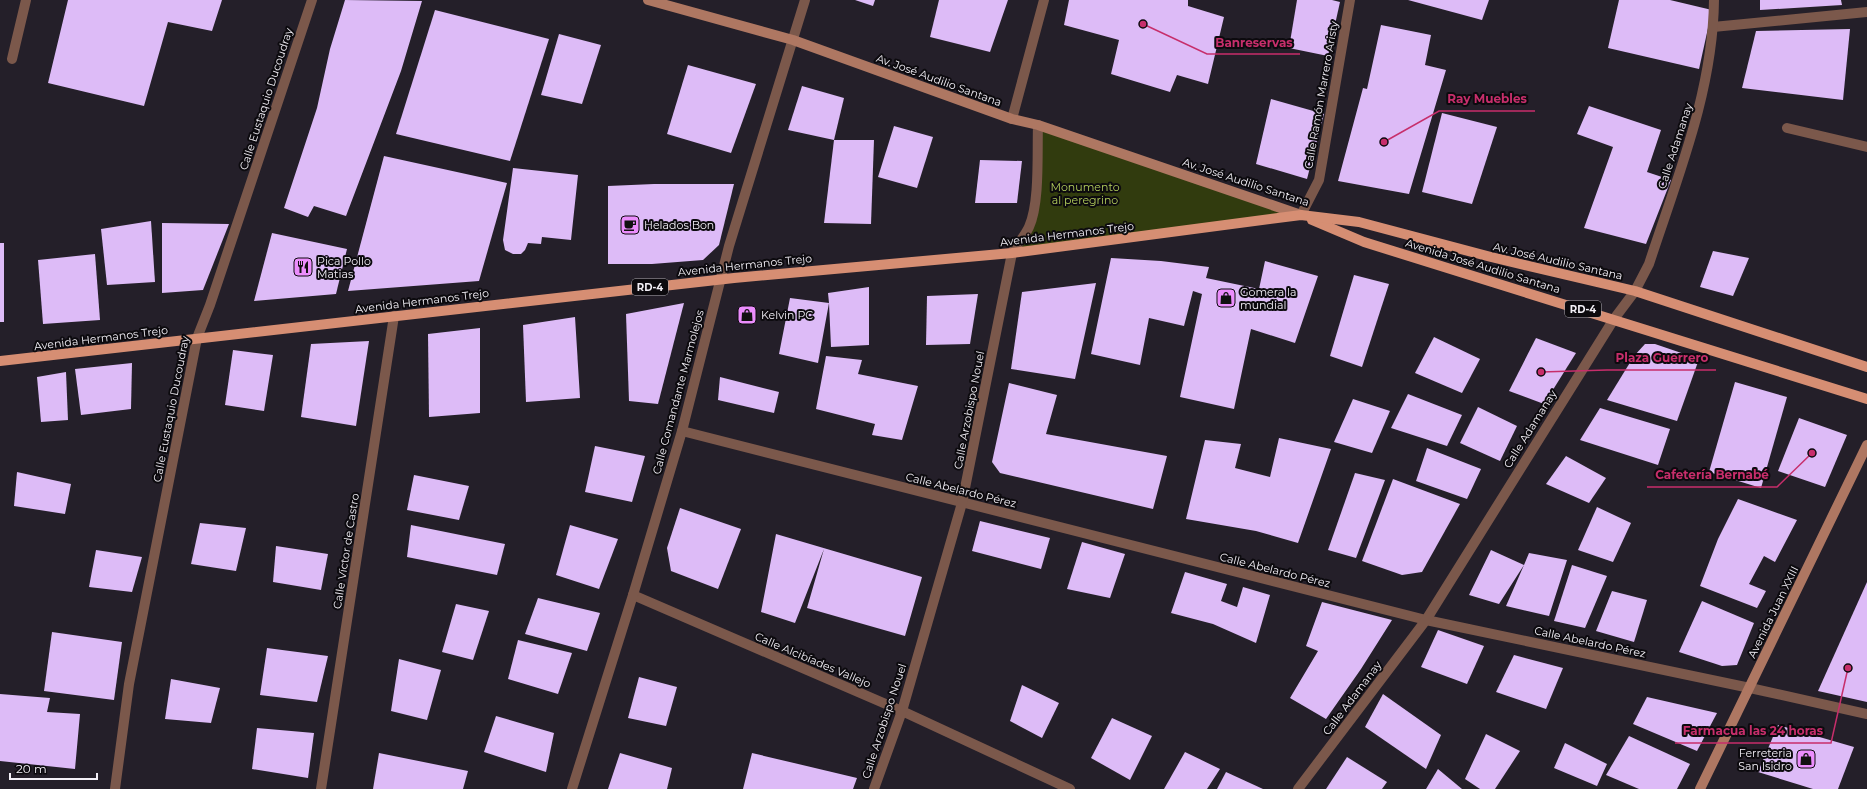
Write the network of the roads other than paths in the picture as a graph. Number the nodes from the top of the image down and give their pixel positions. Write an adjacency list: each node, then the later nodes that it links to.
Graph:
1 (26, 0): 11 (street)
2 (312, 0): 22 (street, Calle Eustaquio Ducoudray)
3 (648, 0): 10 (main road, Av. José Audilio Santana)
4 (805, 0): 10 (street, Calle Comandante Marmolejos)
5 (1044, 0): 12 (street)
6 (1350, 0): 16 (street, Calle Ramón Marrero Aristy)
7 (1714, 0): 9 (street, Calle Adamanay)
8 (1867, 12): 9 (street)
9 (1713, 27): 19 (street, Calle Adamanay)
10 (793, 40): 12 (main road, Av. José Audilio Santana); 18 (street, Calle Comandante Marmolejos)
11 (12, 58)
12 (1012, 119): 13 (main road, Av. José Audilio Santana)
13 (1038, 125): 16 (main road, Av. José Audilio Santana); 17 (street, Calle Arzobispo Nouel)
14 (1787, 128): 15 (street)
15 (1867, 147)
16 (1301, 215): 17 (main road, Avenida Hermanos Trejo / RD-4); 19 (main road, Av. José Audilio Santana / RD-4); 21 (main road, Avenida José Audilio Santana / RD-4)
17 (1012, 253): 18 (main road, Avenida Hermanos Trejo / RD-4); 28 (street, Calle Arzobispo Nouel)
18 (720, 279): 20 (main road, Avenida Hermanos Trejo / RD-4); 26 (street, Calle Comandante Marmolejos)
19 (1635, 291): 21 (street, Calle Adamanay); 24 (main road, Av. José Audilio Santana / RD-4)
20 (394, 316): 22 (main road, Avenida Hermanos Trejo / RD-4); 35 (street, Calle Víctor de Castro)
21 (1614, 319): 25 (main road, Avenida José Audilio Santana / RD-4); 30 (street, Calle Adamanay)
22 (197, 338): 23 (main road, Avenida Hermanos Trejo / RD-4); 34 (street, Calle Eustaquio Ducoudray)
23 (0, 361)
24 (1867, 367)
25 (1867, 399)
26 (682, 431): 28 (street, Calle Abelardo Pérez); 29 (street, Calle Comandante Marmolejos)
27 (1867, 445): 31 (main road, Avenida Juan XXIII)
28 (962, 503): 30 (street, Calle Abelardo Pérez); 32 (street, Calle Arzobispo Nouel)
29 (633, 595): 32 (street, Calle Alcibíades Vallejo); 36 (street, Calle Comandante Marmolejos)
30 (1426, 620): 31 (street, Calle Abelardo Pérez); 39 (street, Calle Adamanay)
31 (1750, 688): 33 (street, Calle Abelardo Pérez); 40 (main road, Avenida Juan XXIII)
32 (902, 711): 37 (street, Calle Arzobispo Nouel); 38 (street, Calle Alcibíades Vallejo)
33 (1867, 714)
34 (115, 789)
35 (321, 789)
36 (572, 789)
37 (874, 789)
38 (1070, 789)
39 (1298, 789)
40 (1700, 789)

